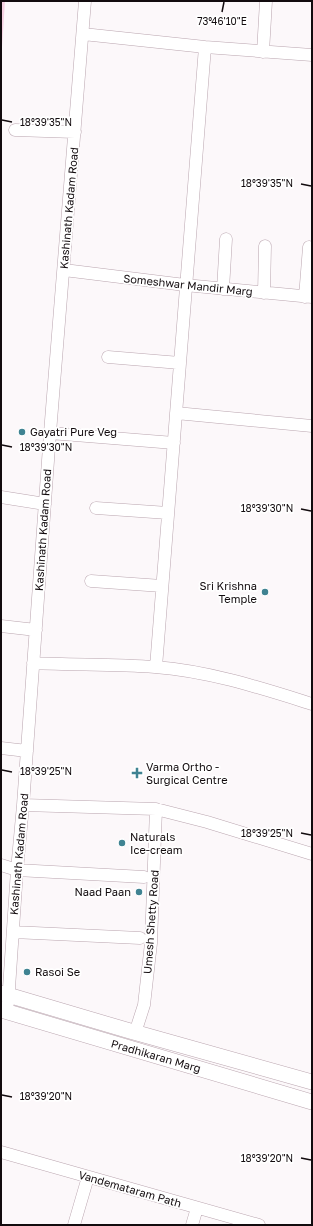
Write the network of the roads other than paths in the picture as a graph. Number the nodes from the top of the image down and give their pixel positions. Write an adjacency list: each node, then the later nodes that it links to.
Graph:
1 (85, 1): 3 (street, Kashinath Kadam Road)
2 (266, 1): 5 (street)
3 (83, 34): 4 (street); 8 (street, Kashinath Kadam Road)
4 (205, 47): 5 (street); 13 (street)
5 (262, 52): 6 (street)
6 (312, 55)
7 (15, 130): 8 (street)
8 (75, 132): 12 (street, Kashinath Kadam Road)
9 (226, 238): 14 (street)
10 (265, 246): 15 (street)
11 (309, 246): 16 (street)
12 (64, 270): 13 (street, Someshwar Mandir Marg); 21 (street, Kashinath Kadam Road)
13 (185, 285): 14 (street, Someshwar Mandir Marg); 18 (street)
14 (222, 289): 15 (street, Someshwar Mandir Marg)
15 (264, 293): 16 (street, Someshwar Mandir Marg)
16 (308, 297)
17 (108, 357): 18 (street)
18 (180, 363): 19 (street)
19 (176, 413): 20 (street); 22 (street)
20 (312, 426)
21 (50, 433): 22 (street); 24 (street, Kashinath Kadam Road)
22 (174, 443): 26 (street)
23 (1, 497): 24 (street)
24 (45, 504): 30 (street, Kashinath Kadam Road)
25 (96, 508): 26 (street)
26 (168, 513): 28 (street)
27 (91, 580): 28 (street)
28 (162, 586): 32 (street)
29 (1, 626): 30 (street)
30 (36, 630): 31 (street, Kashinath Kadam Road)
31 (33, 663): 32 (street); 35 (street, Kashinath Kadam Road)
32 (156, 667): 33 (street)
33 (312, 704)
34 (1, 748): 35 (street)
35 (27, 751): 36 (street, Kashinath Kadam Road)
36 (23, 805): 37 (street); 40 (street, Kashinath Kadam Road)
37 (156, 809): 38 (street); 46 (street, Umesh Shetty Road)
38 (312, 854)
39 (1, 865): 40 (street)
40 (17, 870): 41 (street); 42 (street, Kashinath Kadam Road)
41 (144, 877)
42 (13, 932): 43 (street); 44 (street, Kashinath Kadam Road)
43 (140, 938)
44 (5, 994): 45 (street, Kashinath Kadam Road); 46 (street, Pradhikaran Marg)
45 (4, 1011): 48 (street, Pradhikaran Marg)
46 (135, 1033): 47 (street, Pradhikaran Marg)
47 (312, 1082)
48 (312, 1102)
49 (1, 1152): 50 (street, Vandemataram Path)
50 (88, 1177): 51 (street, Vandemataram Path); 52 (street)
51 (198, 1208): 53 (street); 54 (street, Vandemataram Path)
52 (74, 1225)
53 (192, 1225)
54 (260, 1225)

